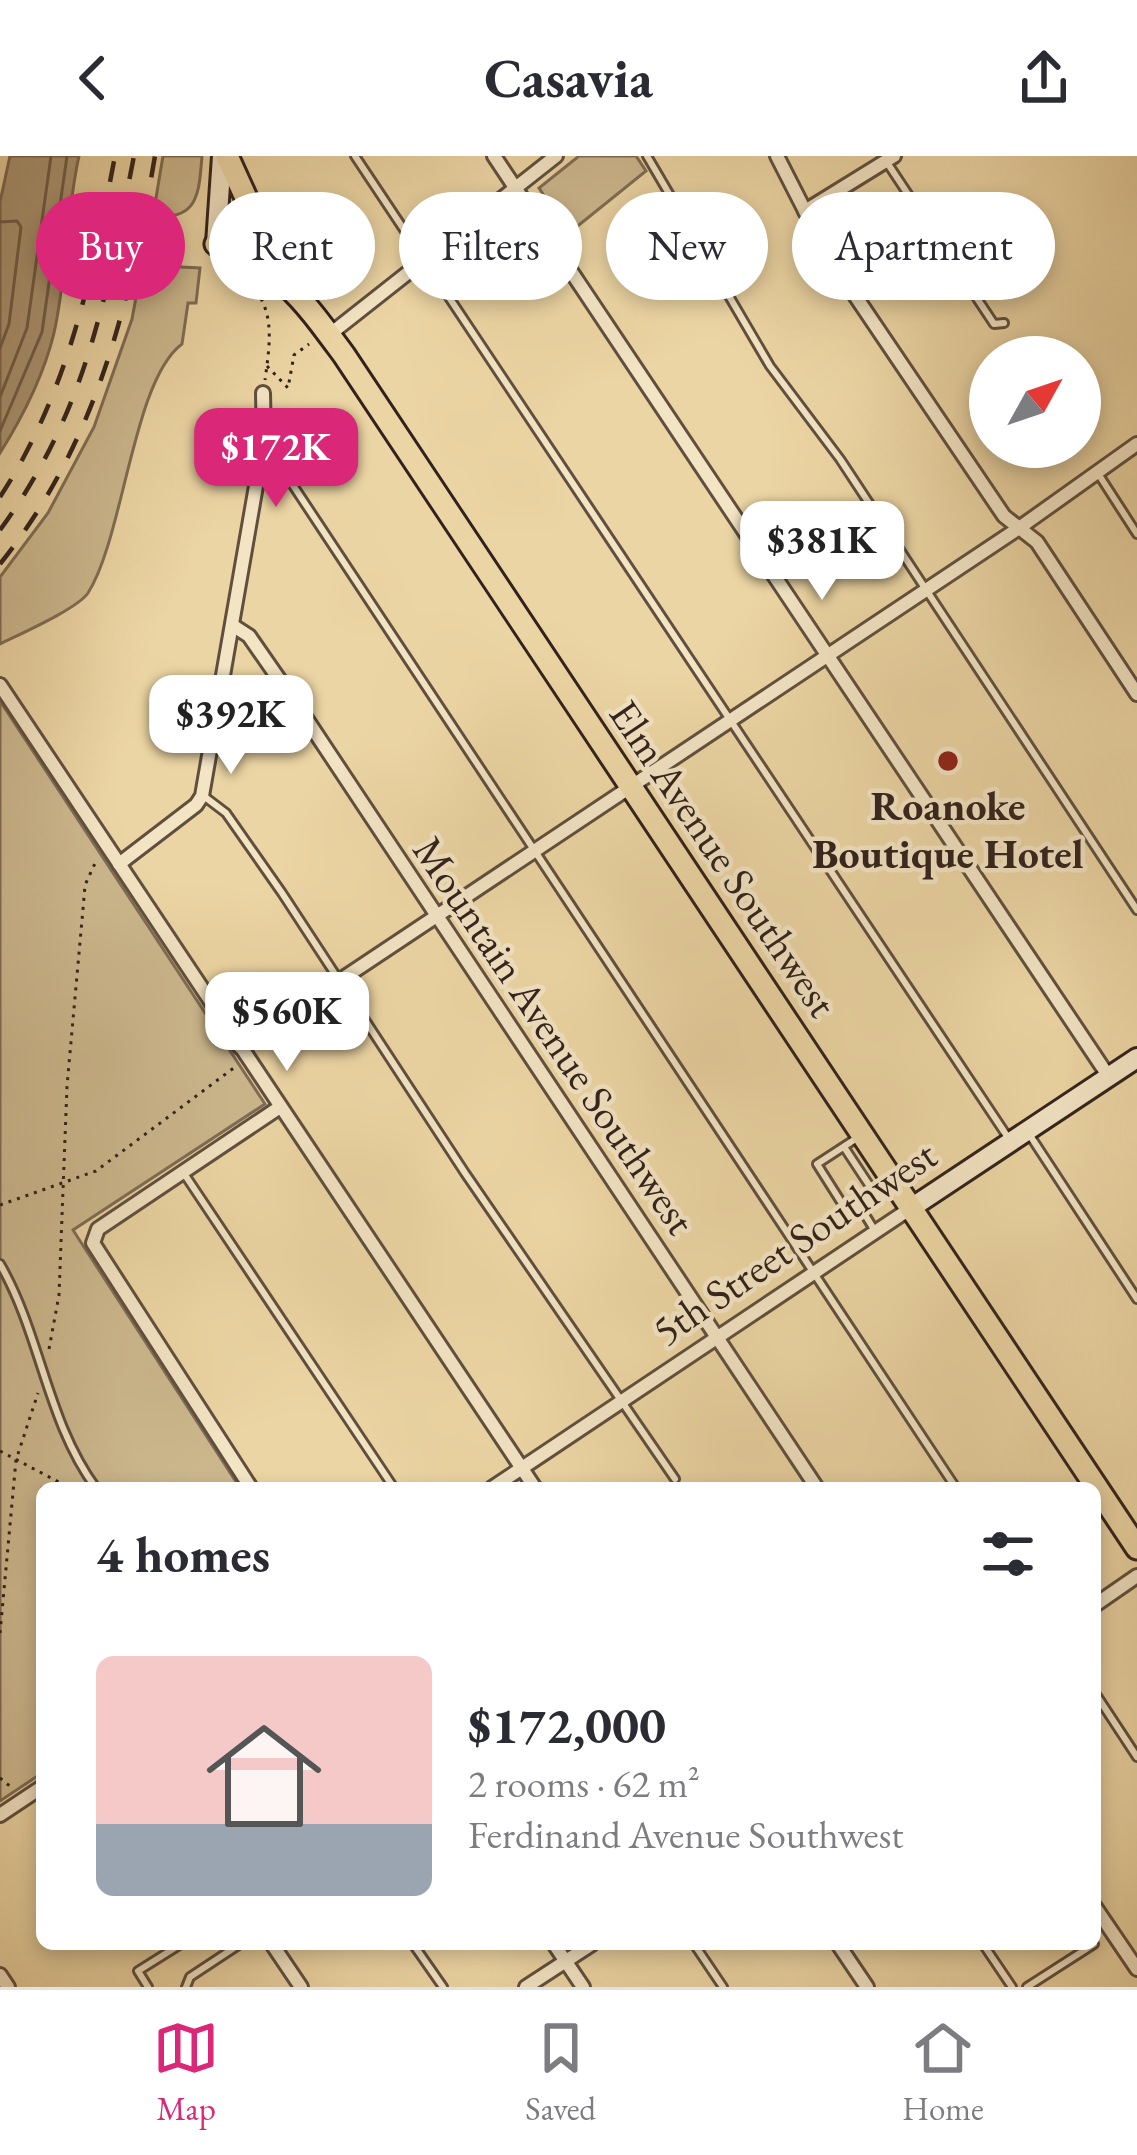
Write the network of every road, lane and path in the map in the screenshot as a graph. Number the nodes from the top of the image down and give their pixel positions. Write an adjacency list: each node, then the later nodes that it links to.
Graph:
1 (225, 156): 9 (street); 20 (main road)
2 (355, 156): 13 (lane)
3 (494, 156): 8 (street)
4 (556, 156): 8 (street)
5 (647, 156): 27 (lane)
6 (778, 156): 11 (street)
7 (890, 159): 12 (street); 19 (lane)
8 (516, 189): 10 (street); 29 (street)
9 (221, 192)
10 (512, 192)
11 (796, 192)
12 (836, 192)
13 (399, 222)
14 (399, 282): 20 (street)
15 (262, 300): 20 (path)
16 (299, 300): 20 (main road)
17 (451, 300): 32 (lane)
18 (858, 300): 25 (street)
19 (1004, 323)
20 (328, 336): 33 (main road, Elm Avenue Southwest)
21 (263, 394): 22 (street)
22 (263, 440): 28 (street); 35 (lane)
23 (1137, 444): 24 (street)
24 (1097, 472): 25 (street); 26 (lane)
25 (1019, 528): 27 (street); 31 (street)
26 (1137, 535)
27 (924, 590): 29 (street); 38 (lane)
28 (232, 626): 34 (street); 39 (street, Mountain Avenue Southwest)
29 (828, 653): 32 (street); 44 (street)
30 (0, 685): 37 (street)
31 (1137, 694)
32 (730, 721): 33 (street); 46 (lane)
33 (629, 786): 35 (street); 47 (main road, Elm Avenue Southwest)
34 (202, 796): 37 (street); 40 (lane)
35 (535, 851): 39 (street); 55 (lane)
36 (99, 856): 49 (path)
37 (119, 864): 41 (street)
38 (1137, 910)
39 (437, 916): 40 (street); 57 (street, Mountain Avenue Southwest)
40 (339, 981): 41 (street); 59 (lane)
41 (240, 1047): 45 (street)
42 (1137, 1058): 44 (street, 5th Street Southwest)
43 (237, 1066): 49 (path)
44 (1109, 1077): 46 (street, 5th Street Southwest)
45 (280, 1107): 48 (street); 62 (street)
46 (1019, 1136): 52 (street, 5th Street Southwest); 56 (lane)
47 (853, 1141): 51 (lane); 51 (lane); 52 (main road, Elm Avenue Southwest)
48 (183, 1172): 66 (street); 67 (lane)
49 (63, 1184): 50 (path); 58 (path)
50 (0, 1204)
51 (860, 1205): 53 (lane)
52 (911, 1208): 53 (street, 5th Street Southwest); 72 (main road, Elm Avenue Southwest)
53 (875, 1231): 55 (street, 5th Street Southwest)
54 (0, 1264): 58 (lane)
55 (814, 1271): 57 (street, 5th Street Southwest); 71 (lane)
56 (1137, 1299)
57 (716, 1337): 59 (street, 5th Street Southwest); 70 (street, Mountain Avenue Southwest)
58 (44, 1372): 61 (path); 65 (lane)
59 (621, 1401): 62 (street, 5th Street Southwest); 63 (lane)
60 (0, 1451): 61 (path)
61 (16, 1460): 64 (path); 77 (path)
62 (521, 1468): 68 (street, 5th Street Southwest); 69 (street)
63 (675, 1479)
64 (58, 1482)
65 (93, 1482)
66 (247, 1482)
67 (390, 1482)
68 (501, 1482)
69 (531, 1482)
70 (813, 1482)
71 (952, 1482)
72 (1093, 1482)
73 (1101, 1494): 74 (main road, Elm Avenue Southwest)
74 (1137, 1548)
75 (1137, 1576): 76 (street)
76 (1101, 1601)
77 (0, 1633)
78 (1101, 1702): 79 (lane)
79 (1137, 1756)
80 (0, 1778): 81 (path)
81 (14, 1789)
82 (36, 1791): 83 (street)
83 (0, 1815)
84 (1101, 1916): 85 (street)
85 (1111, 1931): 86 (lane); 98 (street)
86 (1101, 1939)
87 (171, 1950): 101 (lane)
88 (231, 1950): 102 (lane)
89 (276, 1950): 103 (street)
90 (417, 1950): 104 (lane)
91 (558, 1950): 97 (street)
92 (583, 1950): 97 (street)
93 (698, 1950): 107 (lane)
94 (842, 1950): 108 (street)
95 (986, 1950): 109 (lane)
96 (1085, 1950): 110 (lane)
97 (566, 1961): 105 (street); 106 (street)
98 (1137, 1970)
99 (0, 1976): 100 (street)
100 (8, 1987)
101 (148, 1987)
102 (186, 1987)
103 (301, 1987)
104 (442, 1987)
105 (526, 1987)
106 (583, 1987)
107 (723, 1987)
108 (867, 1987)
109 (1012, 1987)
110 (1027, 1987)

